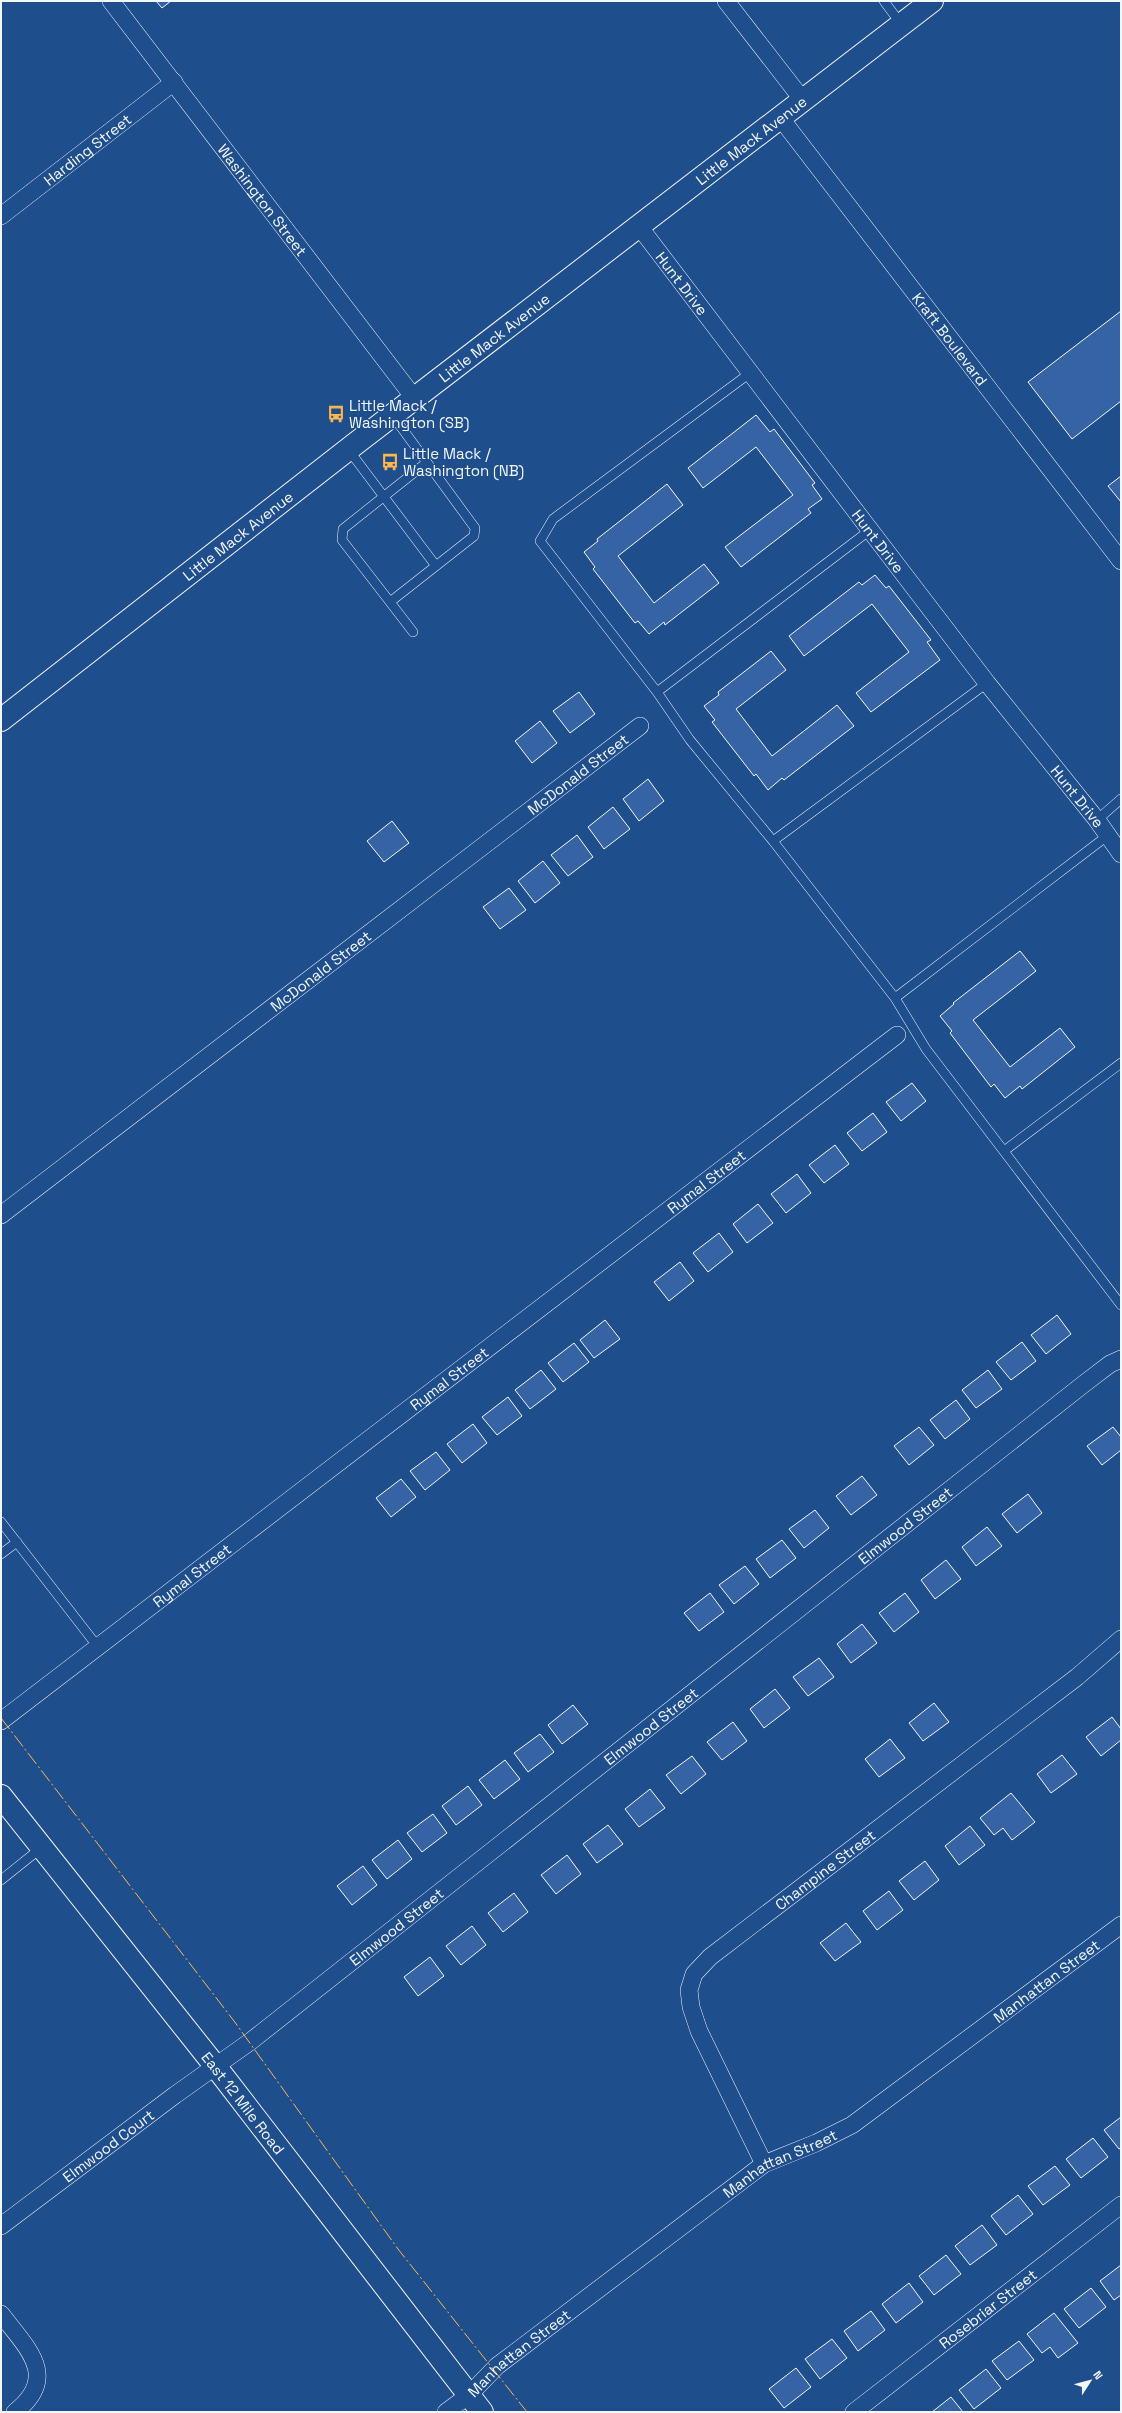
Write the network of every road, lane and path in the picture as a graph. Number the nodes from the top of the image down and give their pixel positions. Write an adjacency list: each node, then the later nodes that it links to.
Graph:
1 (111, 1): 6 (street, Washington Street)
2 (726, 1): 7 (street)
3 (884, 1): 5 (lane)
4 (932, 1): 5 (main road, Little Mack Avenue)
5 (901, 24): 7 (main road, Little Mack Avenue)
6 (174, 82): 9 (street, Harding Street); 12 (street, Washington Street)
7 (802, 99): 8 (main road, Little Mack Avenue)
8 (779, 116): 10 (main road, Little Mack Avenue); 18 (street, Kraft Boulevard)
9 (1, 216)
10 (638, 225): 11 (street, Hunt Drive); 12 (main road, Little Mack Avenue)
11 (750, 373): 17 (street, Hunt Drive); 23 (lane)
12 (414, 399): 13 (main road, Little Mack Avenue)
13 (393, 416): 14 (main road, Little Mack Avenue); 15 (lane)
14 (348, 449): 16 (lane); 24 (main road, Little Mack Avenue)
15 (426, 463): 16 (lane); 19 (lane)
16 (383, 497): 19 (lane); 20 (lane)
17 (870, 530): 22 (street, Hunt Drive); 23 (lane)
18 (1121, 562)
19 (436, 566): 20 (lane)
20 (390, 602): 21 (lane)
21 (413, 632)
22 (987, 683): 27 (street, Hunt Drive); 29 (lane)
23 (657, 692): 29 (lane)
24 (1, 720)
25 (640, 726): 35 (street, McDonald Street)
26 (1121, 799): 27 (lane)
27 (1097, 820): 28 (street, Hunt Drive)
28 (1107, 836): 30 (street, Hunt Drive); 31 (lane)
29 (773, 841): 31 (lane)
30 (1121, 854)
31 (895, 998): 34 (lane)
32 (897, 1035): 42 (street, Rymal Street)
33 (1121, 1063): 34 (lane)
34 (1004, 1151): 36 (lane)
35 (1, 1215)
36 (1121, 1305)
37 (1121, 1359): 48 (street, Elmwood Street)
38 (1, 1522): 39 (lane)
39 (17, 1542): 40 (lane); 42 (lane)
40 (1, 1554)
41 (1121, 1639): 49 (street, Champine Street)
42 (98, 1647): 43 (street, Rymal Street)
43 (1, 1721)
44 (1, 1796): 45 (main road, East 12 Mile Road)
45 (41, 1848): 46 (lane); 48 (main road, East 12 Mile Road)
46 (1, 1880)
47 (1121, 1925): 49 (street, Manhattan Street)
48 (216, 2067): 51 (street, Elmwood Court); 53 (main road, East 12 Mile Road)
49 (764, 2164): 53 (street, Manhattan Street)
50 (1121, 2205): 56 (street, Rosebriar Street)
51 (1, 2226)
52 (1, 2314): 54 (street)
53 (475, 2404): 55 (street, Manhattan Street)
54 (15, 2412)
55 (446, 2412)
56 (854, 2412)

